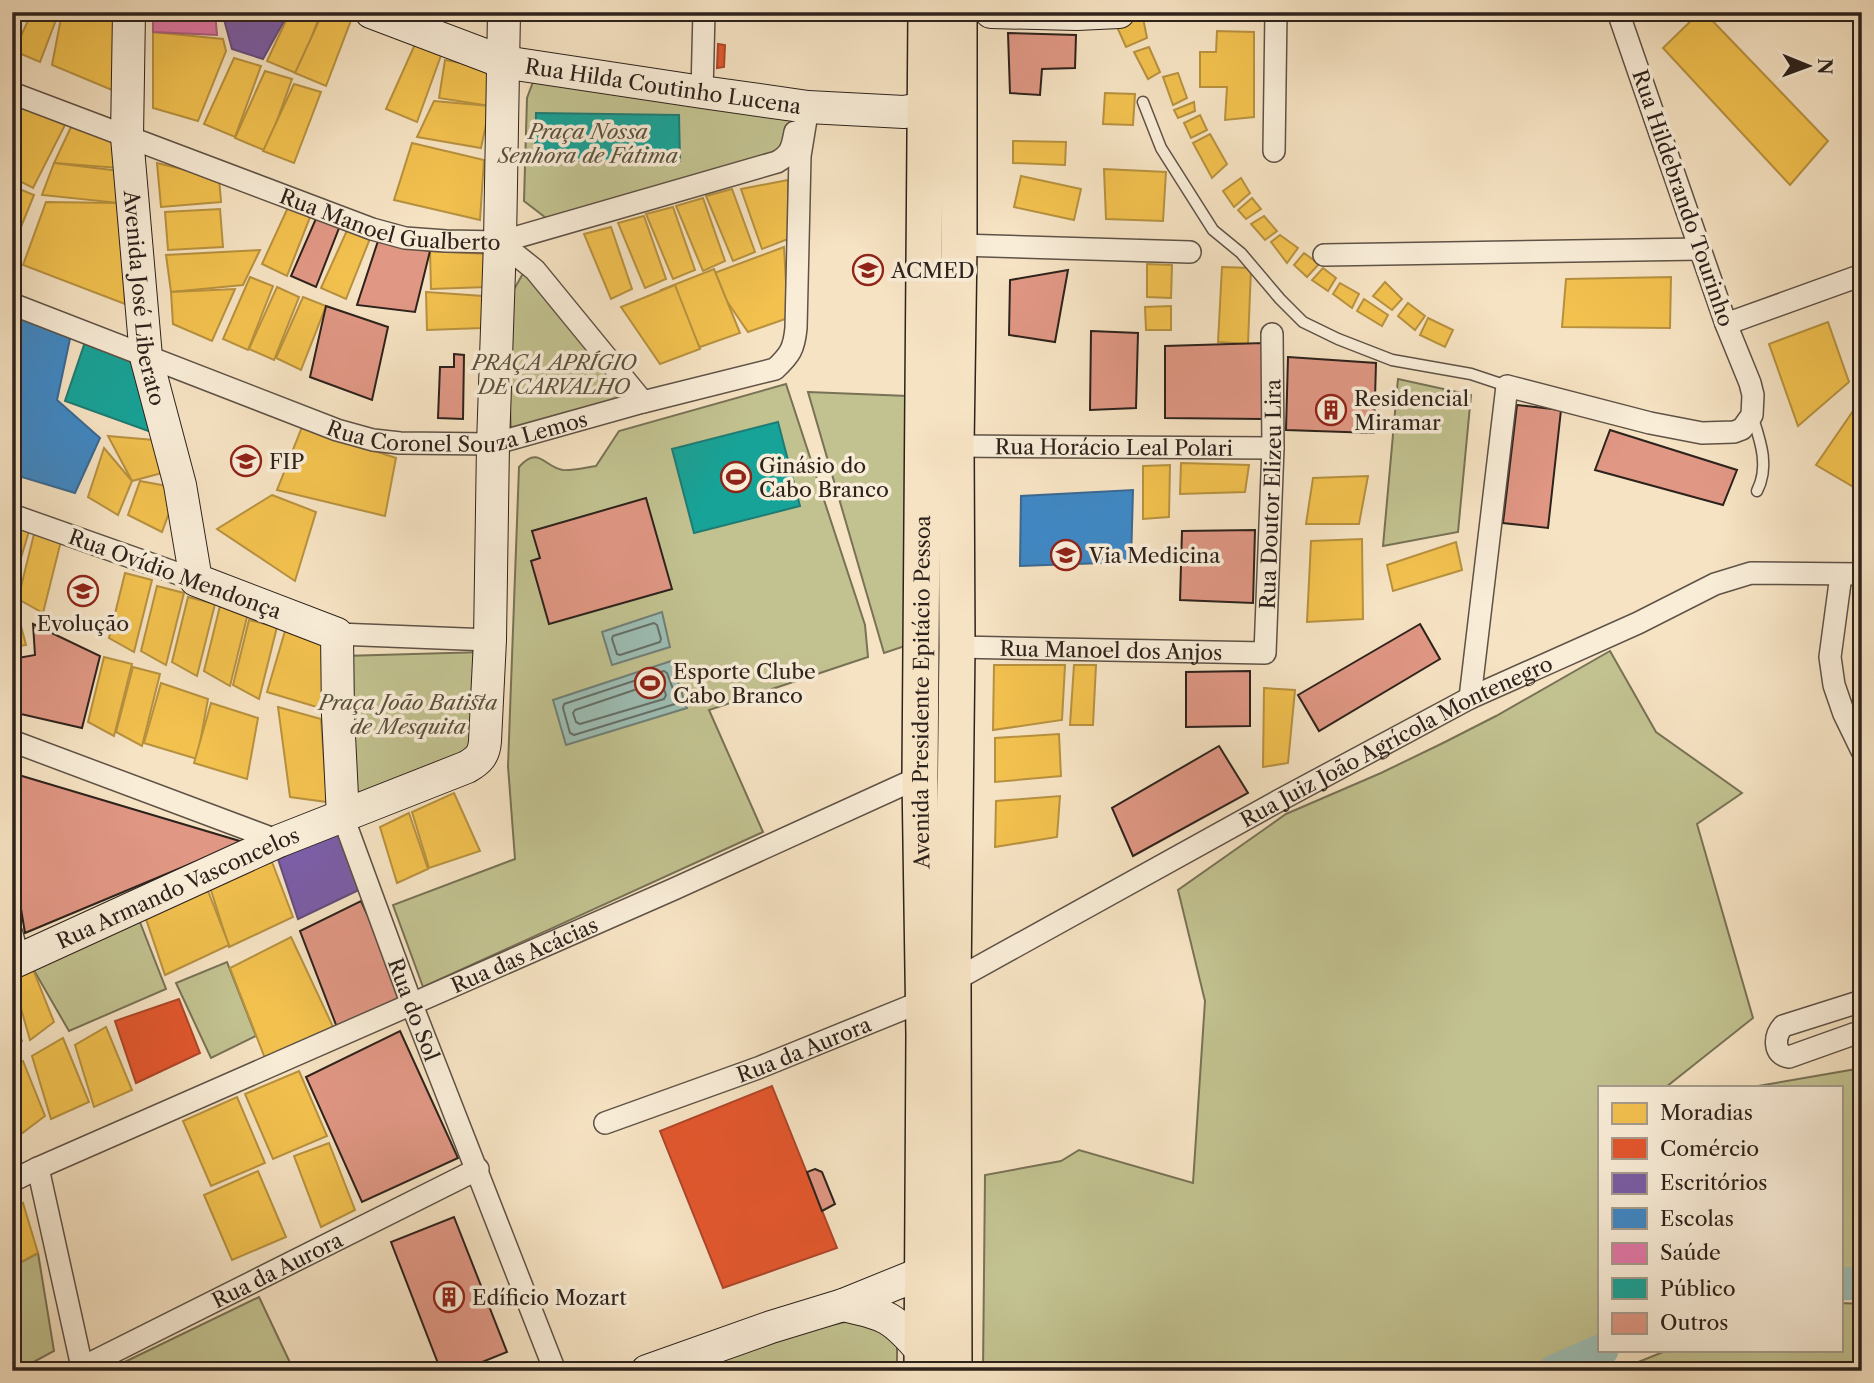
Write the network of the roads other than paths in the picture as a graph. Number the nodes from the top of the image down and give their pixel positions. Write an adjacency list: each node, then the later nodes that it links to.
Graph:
1 (129, 12): 19 (street, Avenida José Liberato)
2 (371, 12): 11 (street, Rua Hilda Coutinho Lucena)
3 (504, 12): 12 (street)
4 (704, 12): 14 (street)
5 (926, 12): 18 (main road, Avenida Presidente Epitácio Pessoa)
6 (958, 12): 13 (main road, Avenida Presidente Epitácio Pessoa)
7 (990, 12): 8 (street)
8 (1119, 12)
9 (1276, 12): 20 (street)
10 (1618, 12): 25 (street, Rua Hildebrando Tourinho)
11 (398, 18): 12 (street, Rua Hilda Coutinho Lucena)
12 (503, 62): 14 (street, Rua Hilda Coutinho Lucena); 23 (street)
13 (958, 90): 18 (street, Rua Hilda Coutinho Lucena); 24 (main road, Avenida Presidente Epitácio Pessoa)
14 (702, 92): 17 (street, Rua Hilda Coutinho Lucena)
15 (12, 93): 19 (street, Rua Manoel Gualberto)
16 (1143, 102): 33 (lane)
17 (798, 105): 18 (street, Rua Hilda Coutinho Lucena); 21 (street); 22 (street, Rua Coronel Souza Lemos)
18 (926, 108): 50 (main road, Avenida Presidente Epitácio Pessoa)
19 (127, 137): 23 (street, Rua Manoel Gualberto); 32 (street, Avenida José Liberato)
20 (1274, 151)
21 (777, 162): 22 (street); 23 (street, Rua Manoel Gualberto)
22 (799, 173): 34 (street, Rua Coronel Souza Lemos)
23 (500, 242): 34 (street); 36 (street)
24 (959, 245): 26 (street); 37 (main road, Avenida Presidente Epitácio Pessoa)
25 (1700, 249): 27 (street); 30 (street, Rua Hildebrando Tourinho)
26 (1191, 252)
27 (1324, 255)
28 (1862, 275): 30 (street)
29 (12, 304): 32 (street, Rua Coronel Souza Lemos)
30 (1726, 324): 35 (street, Rua Hildebrando Tourinho)
31 (1272, 334): 38 (street, Rua Doutor Elizeu Lira)
32 (146, 357): 36 (street, Rua Coronel Souza Lemos); 42 (street, Avenida José Liberato)
33 (1507, 386): 35 (street); 47 (street)
34 (643, 402): 36 (street, Rua Coronel Souza Lemos)
35 (1752, 415): 39 (lane)
36 (494, 444): 44 (street)
37 (956, 446): 38 (street, Rua Horácio Leal Polari); 45 (main road, Avenida Presidente Epitácio Pessoa)
38 (1273, 448): 46 (street, Rua Doutor Elizeu Lira)
39 (1757, 491)
40 (12, 515): 42 (street, Rua Ovídio Mendonça)
41 (1852, 574): 47 (street, Rua Juiz João Agrícola Montenegro); 49 (street)
42 (196, 580): 43 (street, Rua Ovídio Mendonça)
43 (337, 634): 44 (street); 51 (street, Rua do Sol)
44 (490, 640): 51 (street, Rua Armando Vasconcelos)
45 (957, 646): 46 (street, Rua Manoel dos Anjos); 54 (main road, Avenida Presidente Epitácio Pessoa)
46 (1265, 653)
47 (1470, 698): 54 (street, Rua Juiz João Agrícola Montenegro)
48 (12, 741): 52 (street)
49 (1862, 751)
50 (920, 777): 55 (main road, Avenida Presidente Epitácio Pessoa); 57 (street, Rua das Acácias)
51 (344, 817): 52 (street, Rua Armando Vasconcelos); 57 (street, Rua do Sol)
52 (279, 841): 53 (street, Rua Armando Vasconcelos)
53 (14, 953)
54 (953, 981): 69 (main road, Avenida Presidente Epitácio Pessoa)
55 (923, 1001): 59 (street, Rua da Aurora); 63 (main road, Avenida Presidente Epitácio Pessoa)
56 (1862, 1001): 58 (street)
57 (412, 1005): 60 (street, Rua das Acácias); 61 (street, Rua do Sol)
58 (1862, 1031)
59 (605, 1123)
60 (38, 1168): 62 (street, Rua das Acácias); 66 (street)
61 (478, 1168): 66 (street, Rua da Aurora); 67 (street, Rua do Sol)
62 (12, 1181)
63 (922, 1273): 64 (street); 65 (main road, Avenida Presidente Epitácio Pessoa)
64 (843, 1305): 65 (street); 68 (street)
65 (922, 1361)
66 (79, 1369)
67 (555, 1371)
68 (647, 1371)
69 (954, 1371)

